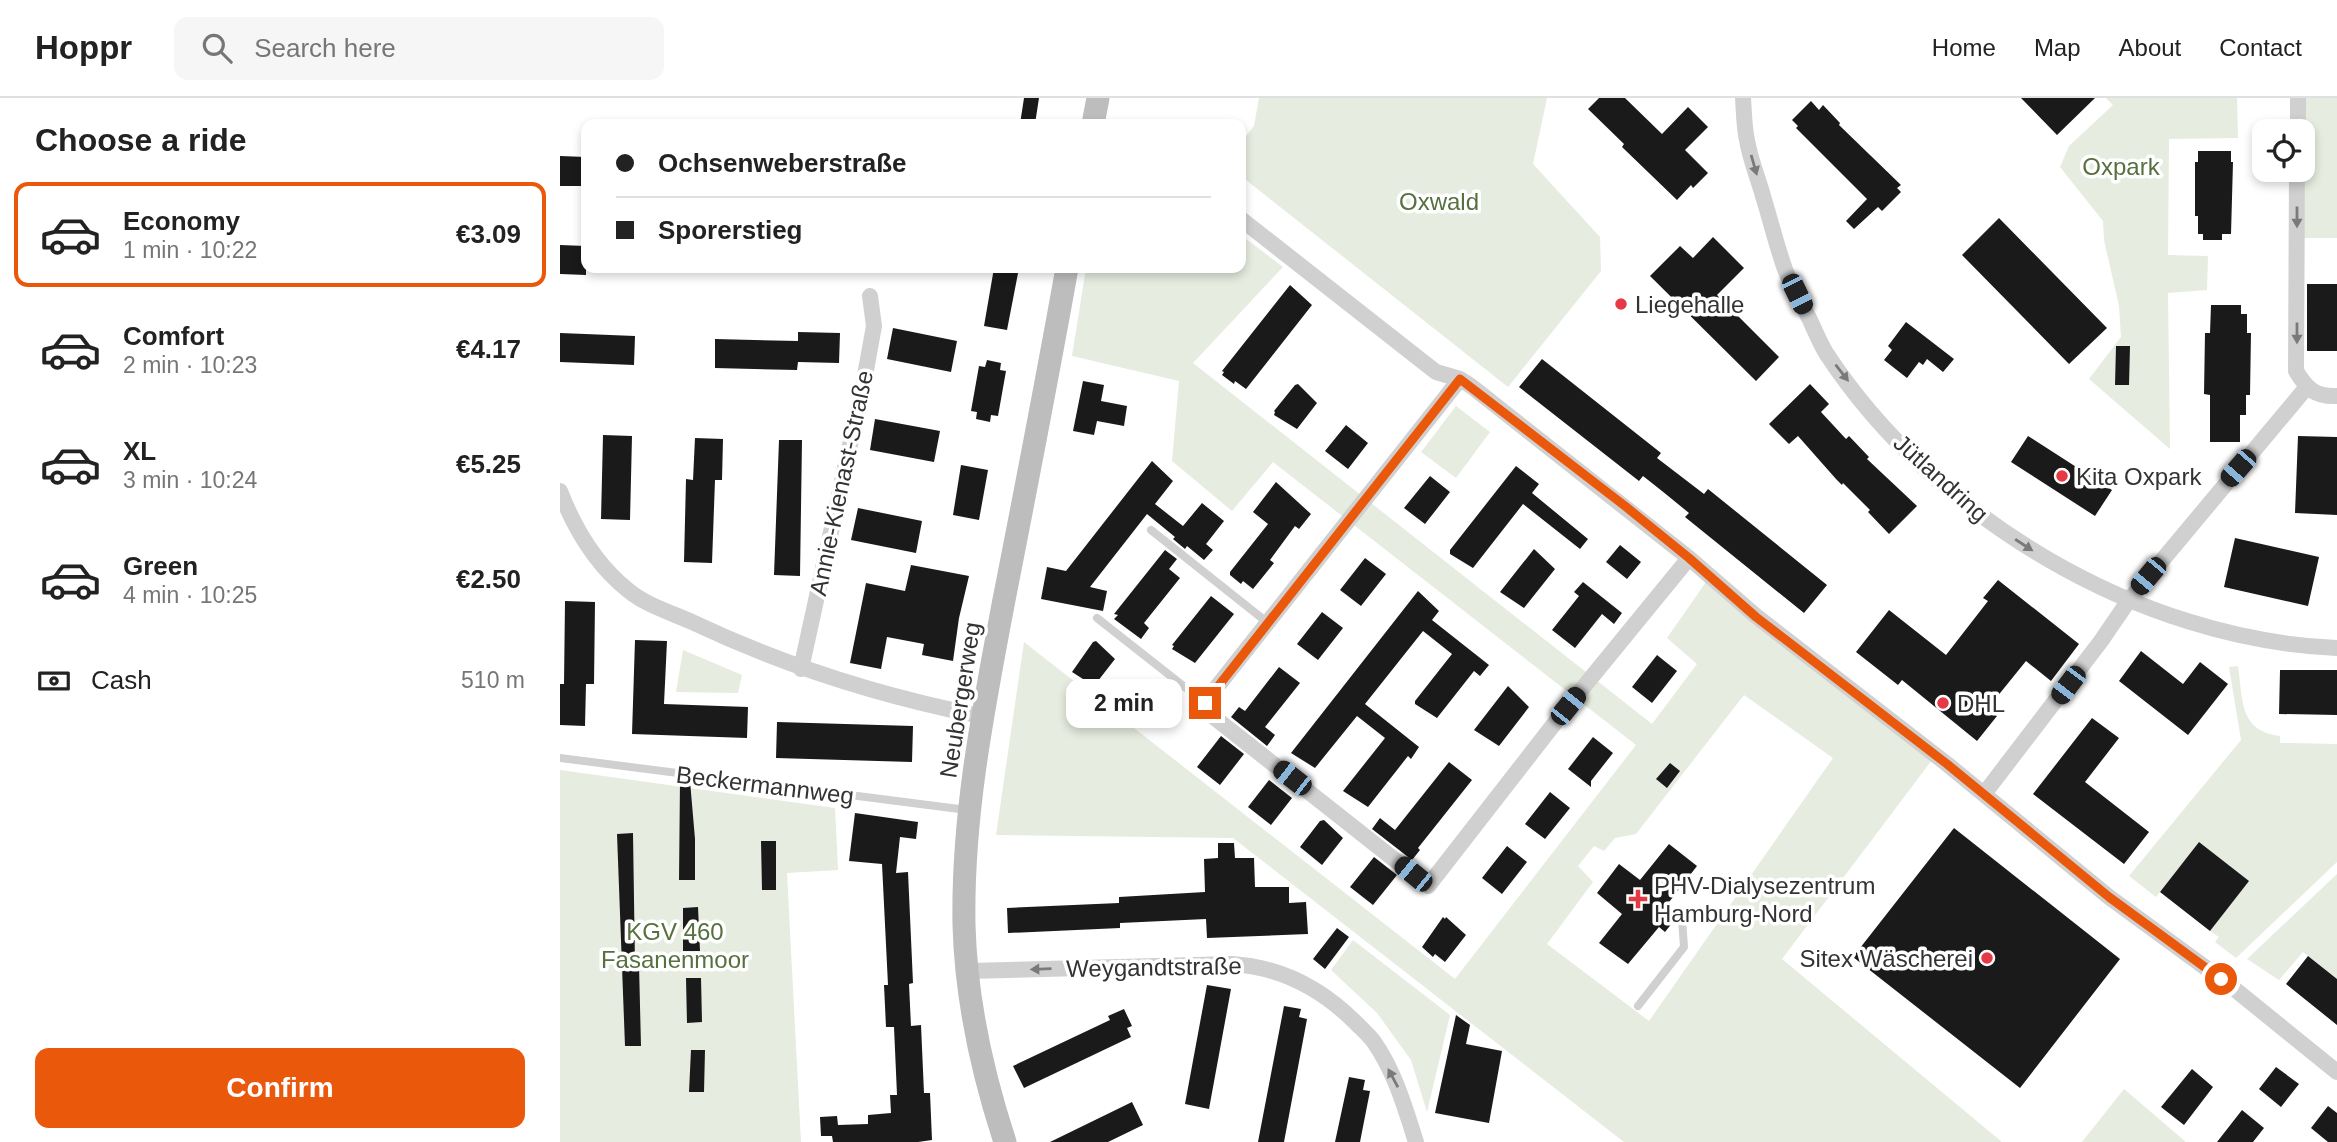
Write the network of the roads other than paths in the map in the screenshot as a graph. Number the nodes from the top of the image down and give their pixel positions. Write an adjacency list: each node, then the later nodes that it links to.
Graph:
1 (1098, 98): 4 (street)
2 (1743, 98): 16 (street, Jütlandring, one-way to 16)
3 (2298, 98): 5 (street)
4 (1094, 119)
5 (2298, 119)
6 (2297, 182): 11 (street, one-way to 11)
7 (1246, 223): 10 (street)
8 (1066, 273): 22 (street, Neubergerweg)
9 (870, 296): 20 (street, Annie-Kienast-Straße)
10 (1460, 379): 15 (street); 18 (street)
11 (2306, 388): 12 (street); 16 (street)
12 (2337, 396)
13 (560, 491): 20 (street)
14 (1151, 530): 18 (lane)
15 (1689, 558): 21 (street); 24 (street)
16 (2129, 600): 19 (street, Jütlandring); 24 (street)
17 (1097, 618): 21 (lane)
18 (1268, 623): 21 (street)
19 (2337, 648)
20 (801, 669): 22 (street)
21 (1205, 703)
22 (981, 716): 25 (street, Neubergerweg)
23 (560, 758): 25 (lane, Beckermannweg)
24 (1984, 794): 29 (street)
25 (970, 810): 27 (street, Neubergerweg)
26 (1682, 919): 28 (lane)
27 (968, 971): 30 (street, Neubergerweg); 31 (street, Weygandtstraße, one-way to 27)
28 (1638, 1006)
29 (2337, 1072)
30 (1005, 1142)
31 (1416, 1142)

